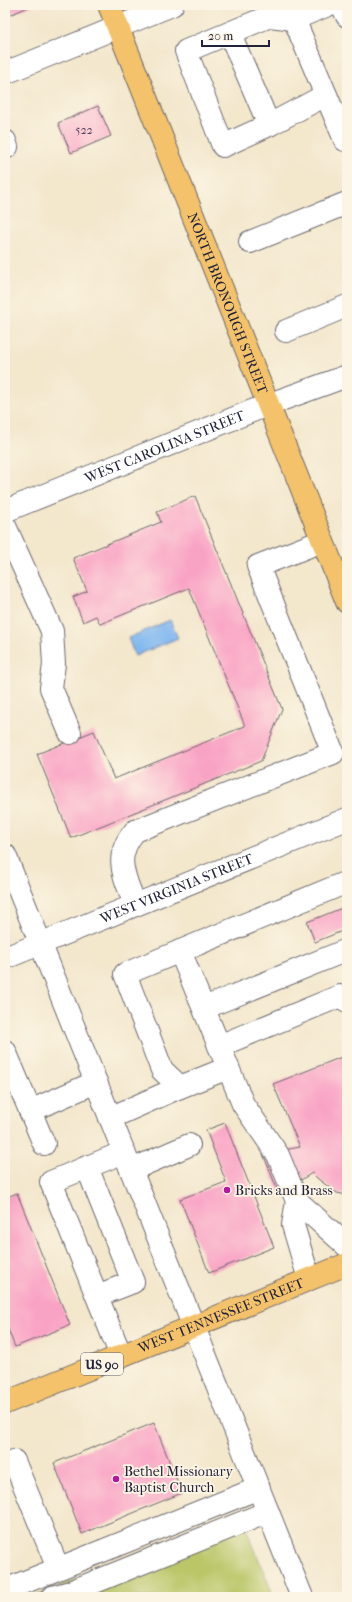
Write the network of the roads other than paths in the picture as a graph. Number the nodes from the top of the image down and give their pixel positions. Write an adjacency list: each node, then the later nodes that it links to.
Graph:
1 (109, 5): 7 (main road, NORTH BRONOUGH STREET)
2 (172, 5): 7 (street)
3 (328, 5): 6 (street)
4 (342, 5): 5 (street)
5 (347, 16)
6 (294, 19): 8 (street); 10 (street)
7 (118, 27): 9 (street); 20 (main road, NORTH BRONOUGH STREET)
8 (230, 34): 11 (street); 11 (street)
9 (5, 73)
10 (326, 95): 11 (street); 12 (street)
11 (269, 126)
12 (345, 140)
13 (5, 141): 14 (street)
14 (5, 148)
15 (347, 203): 16 (street)
16 (250, 242)
17 (347, 306): 18 (street)
18 (286, 331)
19 (345, 381): 20 (street, WEST CAROLINA STREET)
20 (267, 405): 21 (street, WEST CAROLINA STREET); 23 (main road, NORTH BRONOUGH STREET)
21 (5, 511)
22 (5, 526): 25 (street)
23 (322, 541): 24 (main road, NORTH BRONOUGH STREET); 29 (street)
24 (347, 602)
25 (70, 733)
26 (347, 819): 29 (street, WEST VIRGINIA STREET)
27 (5, 855): 30 (street)
28 (347, 882): 32 (street)
29 (135, 905): 30 (street, WEST VIRGINIA STREET)
30 (40, 944): 33 (street, WEST VIRGINIA STREET); 39 (street)
31 (347, 950): 35 (street)
32 (180, 951): 35 (street); 40 (street)
33 (5, 958)
34 (347, 1001): 36 (street)
35 (204, 1008): 36 (street)
36 (219, 1046): 38 (street)
37 (5, 1051): 41 (street)
38 (228, 1068): 40 (street); 47 (street)
39 (96, 1082): 41 (street); 42 (street)
40 (180, 1087): 42 (street)
41 (30, 1111): 43 (street)
42 (110, 1118): 45 (street)
43 (44, 1144)
44 (189, 1145): 45 (street)
45 (128, 1161): 46 (street); 52 (street)
46 (87, 1167): 51 (street); 51 (street)
47 (297, 1201): 48 (street); 50 (street)
48 (347, 1246)
49 (347, 1264): 50 (main road, WEST TENNESSEE STREET / US 90)
50 (309, 1279): 52 (main road, WEST TENNESSEE STREET / US 90)
51 (97, 1296): 53 (street)
52 (194, 1326): 53 (main road, WEST TENNESSEE STREET / US 90); 56 (street)
53 (121, 1356): 54 (main road, WEST TENNESSEE STREET / US 90)
54 (5, 1403)
55 (5, 1465): 58 (street)
56 (259, 1488): 57 (street); 58 (street)
57 (268, 1512): 60 (street); 61 (street)
58 (58, 1568): 59 (street)
59 (5, 1588)
60 (52, 1597)
61 (302, 1597)

